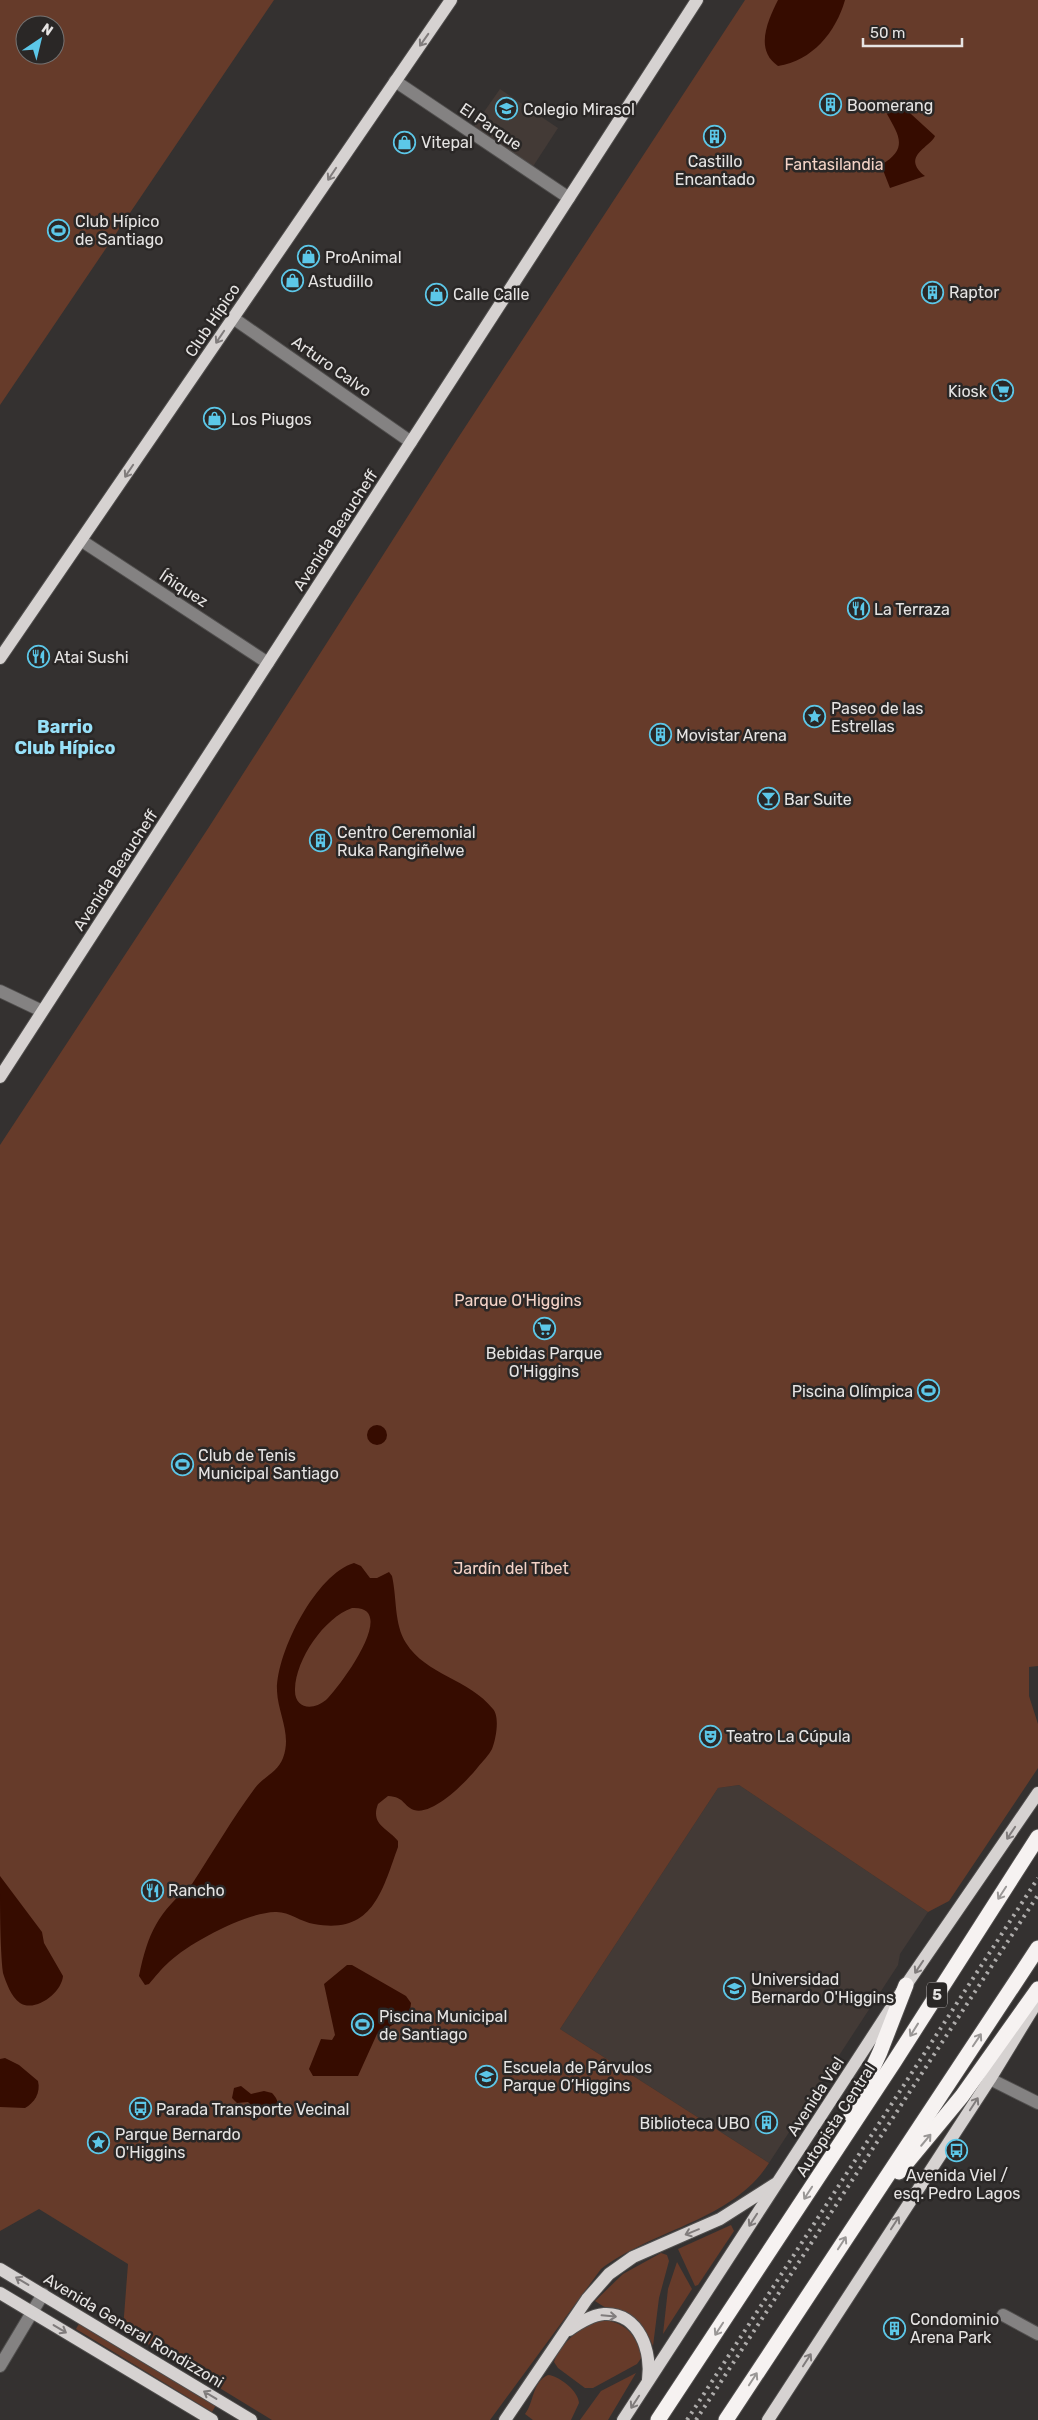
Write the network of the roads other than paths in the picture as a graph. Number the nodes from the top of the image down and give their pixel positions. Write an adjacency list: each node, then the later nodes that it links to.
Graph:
1 (452, 0): 3 (main road, Club Hípico, one-way to 3)
2 (697, 0): 4 (main road, Avenida Beaucheff)
3 (396, 81): 4 (street, El Parque); 5 (main road, Club Hípico, one-way to 5)
4 (569, 198): 6 (main road, Avenida Beaucheff)
5 (233, 318): 6 (street, Arturo Calvo); 7 (main road, Club Hípico, one-way to 7)
6 (411, 442): 9 (main road, Avenida Beaucheff)
7 (82, 541): 8 (main road, Club Hípico); 9 (street, Íñiquez)
8 (0, 658)
9 (268, 663): 11 (main road, Avenida Beaucheff)
10 (0, 990): 11 (street)
11 (42, 1011): 12 (main road, Avenida Beaucheff)
12 (0, 1077)
13 (1038, 1793): 16 (main road, Avenida Viel, one-way to 16)
14 (1038, 1837): 21 (highway, Autopista Central / 5, one-way to 21)
15 (1038, 1948): 23 (highway, one-way to 15)
16 (906, 1985): 21 (highway); 22 (main road, Avenida Viel)
17 (1038, 1989): 23 (highway, one-way to 17)
18 (1038, 2000): 19 (main road)
19 (990, 2079): 20 (street); 39 (main road, one-way to 19)
20 (1038, 2103)
21 (835, 2152): 37 (highway, Autopista Central / 5, one-way to 37)
22 (779, 2181): 29 (main road, one-way to 29); 32 (main road, Avenida Viel, one-way to 32)
23 (870, 2201): 38 (highway, one-way to 23)
24 (0, 2268): 26 (main road, Avenida General Rondizzoni, one-way to 24)
25 (0, 2293): 27 (main road)
26 (43, 2294): 27 (street); 33 (main road, Avenida General Rondizzoni, one-way to 26)
27 (32, 2312): 31 (street); 34 (main road, one-way to 34)
28 (1003, 2315): 30 (street)
29 (564, 2332): 32 (main road, one-way to 32); 35 (main road)
30 (1038, 2334)
31 (0, 2366)
32 (648, 2381): 36 (main road, Avenida Viel, one-way to 36)
33 (243, 2418)
34 (212, 2420)
35 (505, 2420)
36 (623, 2420)
37 (658, 2420)
38 (726, 2420)
39 (768, 2420)

